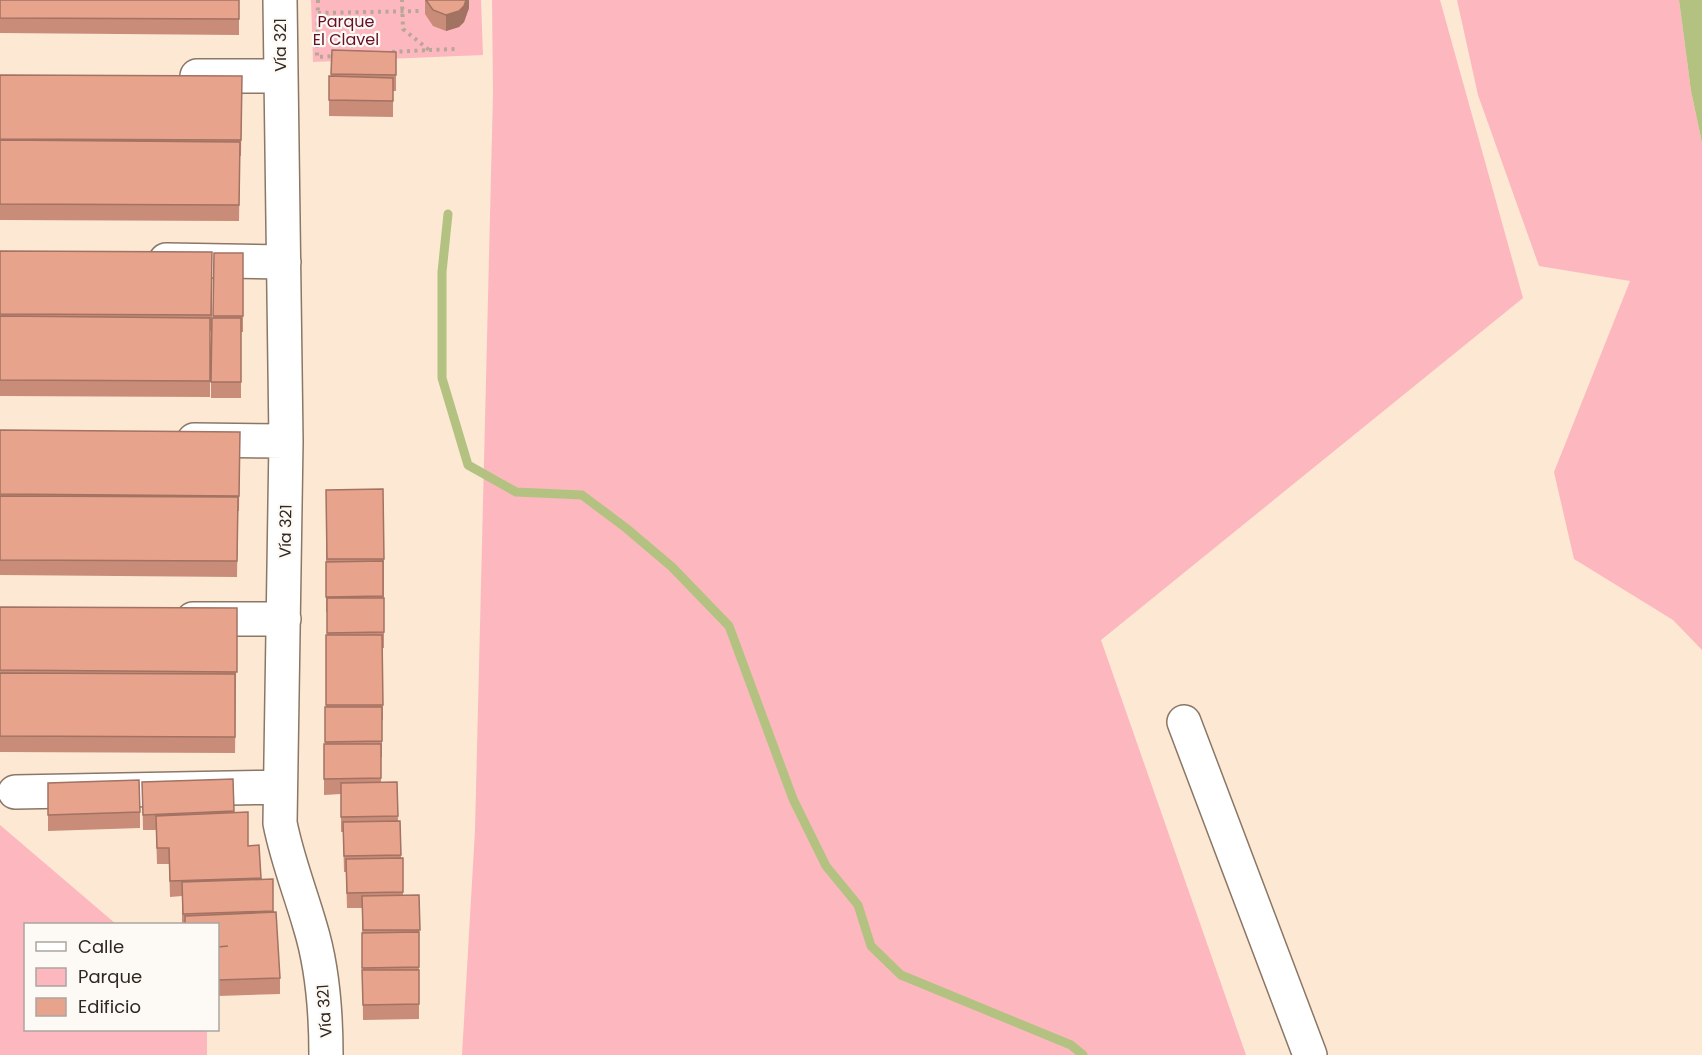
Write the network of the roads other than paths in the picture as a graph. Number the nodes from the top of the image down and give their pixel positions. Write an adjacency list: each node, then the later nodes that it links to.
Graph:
1 (280, 0): 3 (street, Vía 321)
2 (164, 76): 3 (street)
3 (280, 76): 5 (street, Vía 321)
4 (142, 259): 5 (street)
5 (284, 262): 7 (street, Vía 321)
6 (167, 440): 7 (street)
7 (286, 441): 8 (street, Vía 321)
8 (284, 619): 9 (street); 11 (street, Vía 321)
9 (166, 620)
10 (1184, 722): 14 (street)
11 (280, 787): 12 (street); 13 (street, Vía 321)
12 (15, 792)
13 (326, 1055)
14 (1310, 1055)

